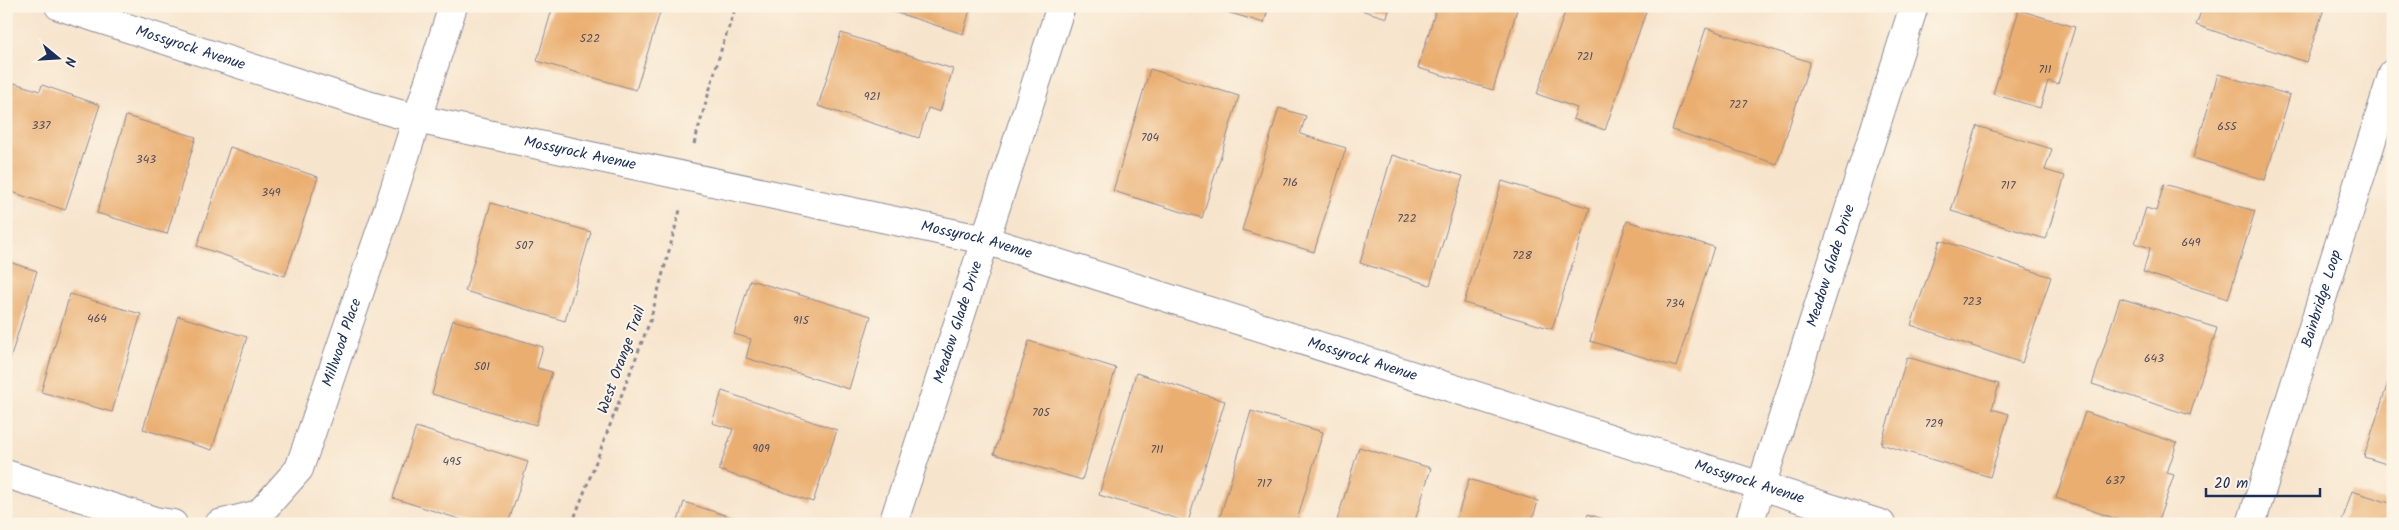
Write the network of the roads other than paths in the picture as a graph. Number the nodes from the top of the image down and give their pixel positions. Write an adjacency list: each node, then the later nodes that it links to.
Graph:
1 (59, 6): 6 (street, Mossyrock Avenue)
2 (453, 6): 6 (street, Millwood Place)
3 (1061, 6): 7 (street, Meadow Glade Drive)
4 (1914, 6): 9 (street, Meadow Glade Drive)
5 (2393, 73): 15 (street, Bainbridge Loop)
6 (417, 119): 7 (street, Mossyrock Avenue); 11 (street, Millwood Place)
7 (985, 240): 9 (street, Mossyrock Avenue); 12 (street, Meadow Glade Drive)
8 (6, 474): 10 (street)
9 (1761, 486): 13 (street, Meadow Glade Drive); 14 (street, Mossyrock Avenue)
10 (173, 524)
11 (219, 524)
12 (893, 524)
13 (1749, 524)
14 (1882, 524)
15 (2251, 524)

